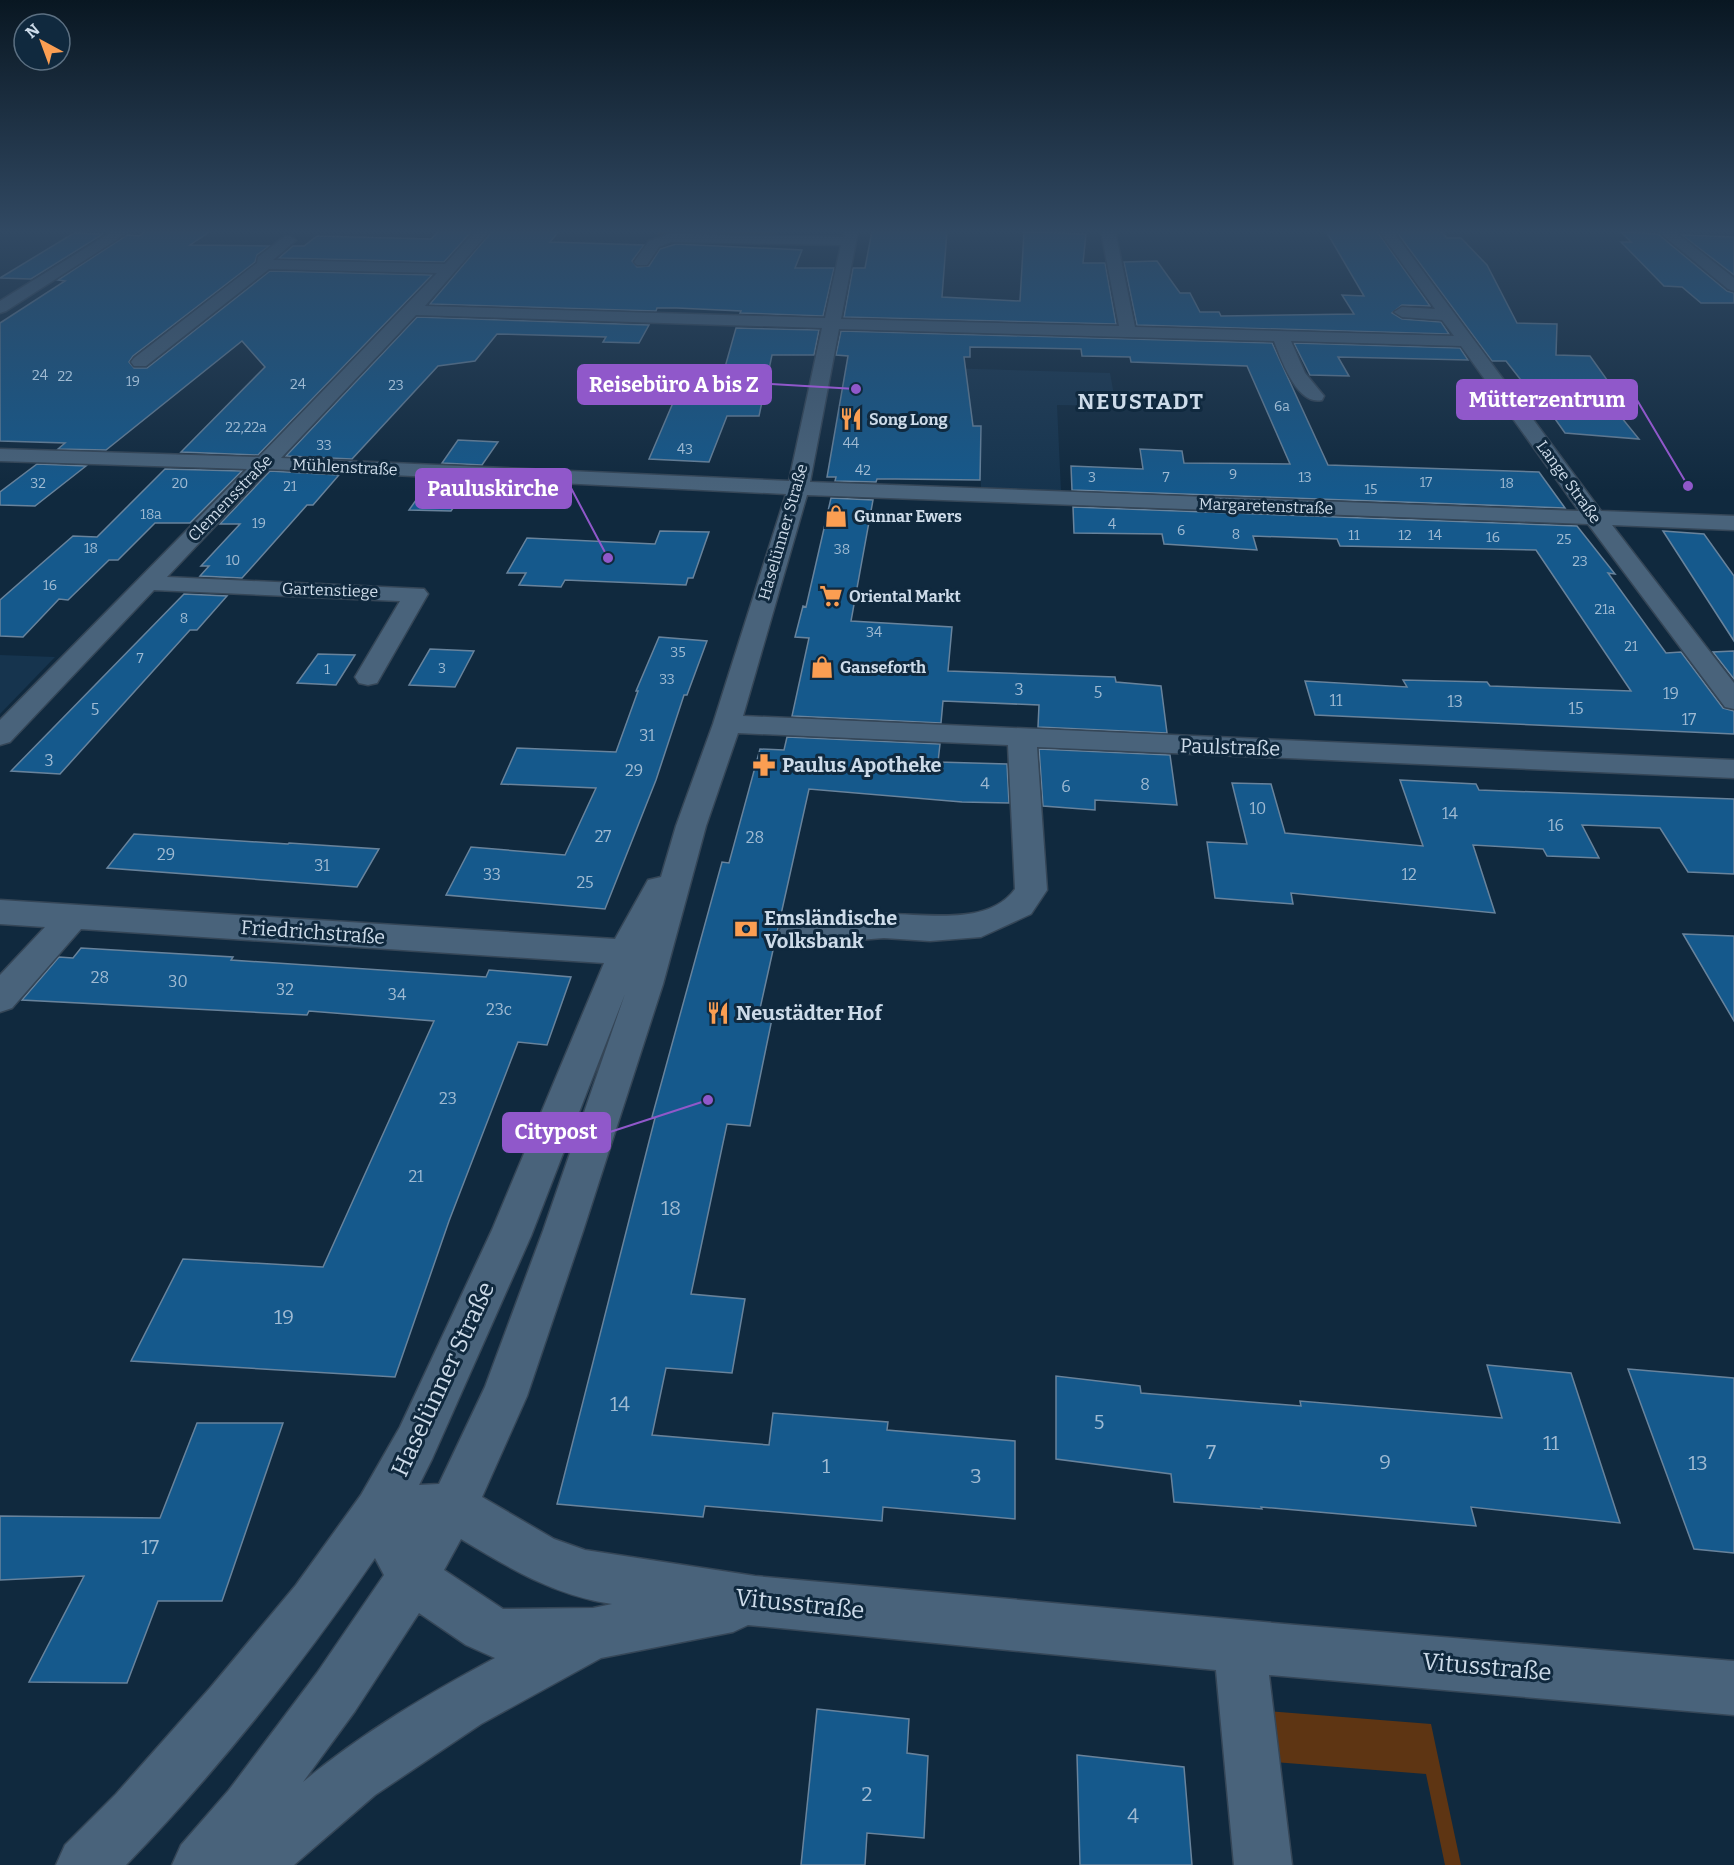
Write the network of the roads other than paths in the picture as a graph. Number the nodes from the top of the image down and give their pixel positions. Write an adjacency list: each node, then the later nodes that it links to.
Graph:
1 (196, 318): 11 (street)
2 (404, 318): 14 (street, Clemensstraße)
3 (653, 318): 7 (street)
4 (833, 318): 7 (street, Haselünner Straße)
5 (1125, 318): 8 (street)
6 (1448, 318): 10 (street, Lange Straße)
7 (832, 324): 8 (street); 15 (street, Haselünner Straße)
8 (1128, 332): 9 (street)
9 (1280, 336): 10 (street); 12 (street)
10 (1465, 341): 16 (street, Lange Straße)
11 (140, 362)
12 (1315, 396)
13 (0, 455): 14 (street, Mühlenstraße)
14 (264, 463): 15 (street, Mühlenstraße); 18 (street, Clemensstraße)
15 (798, 488): 16 (street, Margaretenstraße); 21 (street, Haselünner Straße)
16 (1595, 518): 17 (street, Margaretenstraße); 20 (street, Lange Straße)
17 (1734, 523)
18 (148, 583): 19 (street, Gartenstiege); 22 (street, Clemensstraße)
19 (368, 677)
20 (1734, 701)
21 (727, 724): 23 (street, Paulstraße); 25 (street, Haselünner Straße)
22 (0, 736)
23 (1022, 738): 24 (street, Paulstraße); 28 (street)
24 (1734, 769)
25 (691, 826): 29 (street, Haselünner Straße); 31 (street, Haselünner Straße)
26 (0, 912): 27 (street, Friedrichstraße)
27 (73, 917): 29 (street, Friedrichstraße); 30 (street)
28 (795, 933)
29 (625, 952): 32 (street, Haselünner Straße)
30 (0, 998)
31 (453, 1507): 32 (street); 33 (street, Haselünner Straße); 34 (street, Vitusstraße)
32 (378, 1512): 33 (street); 38 (street, Haselünner Straße)
33 (412, 1578): 35 (street); 39 (street, Haselünner Straße)
34 (755, 1601): 35 (street); 36 (street, Vitusstraße)
35 (593, 1634): 40 (street)
36 (1240, 1646): 37 (street, Vitusstraße); 41 (street)
37 (1734, 1688)
38 (85, 1865)
39 (201, 1865)
40 (250, 1865)
41 (1263, 1865)

